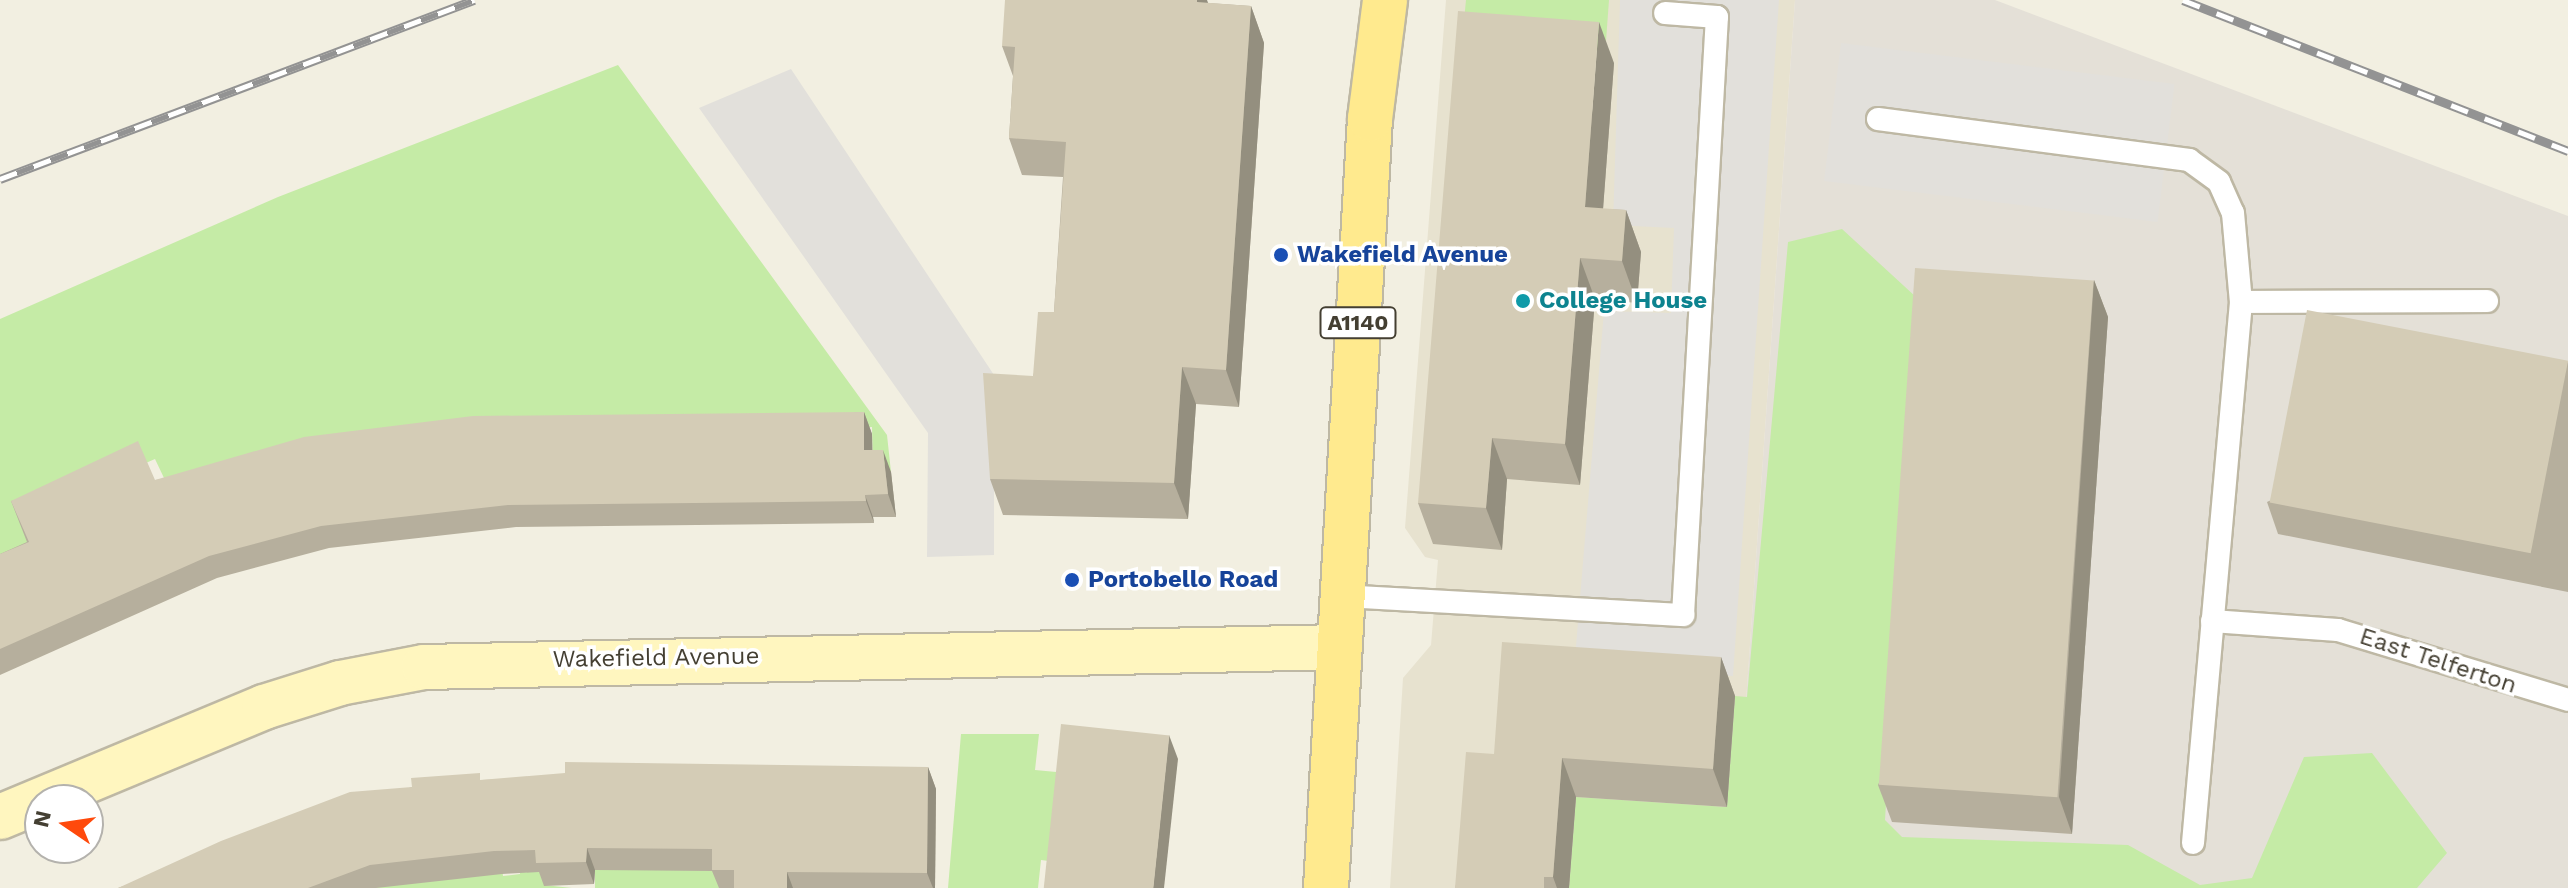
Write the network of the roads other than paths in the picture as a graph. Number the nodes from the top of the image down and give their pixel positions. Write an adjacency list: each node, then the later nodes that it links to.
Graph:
1 (1385, 0): 6 (main road, A1140)
2 (1665, 13): 6 (lane)
3 (1878, 119): 5 (lane)
4 (2487, 301): 5 (lane)
5 (2241, 302): 7 (lane)
6 (1342, 596): 8 (main road, A1140)
7 (2212, 621): 9 (lane, East Telferton); 11 (lane)
8 (1339, 647): 10 (street, Wakefield Avenue); 12 (main road, A1140)
9 (2568, 700)
10 (0, 817)
11 (2193, 843)
12 (1326, 888)

